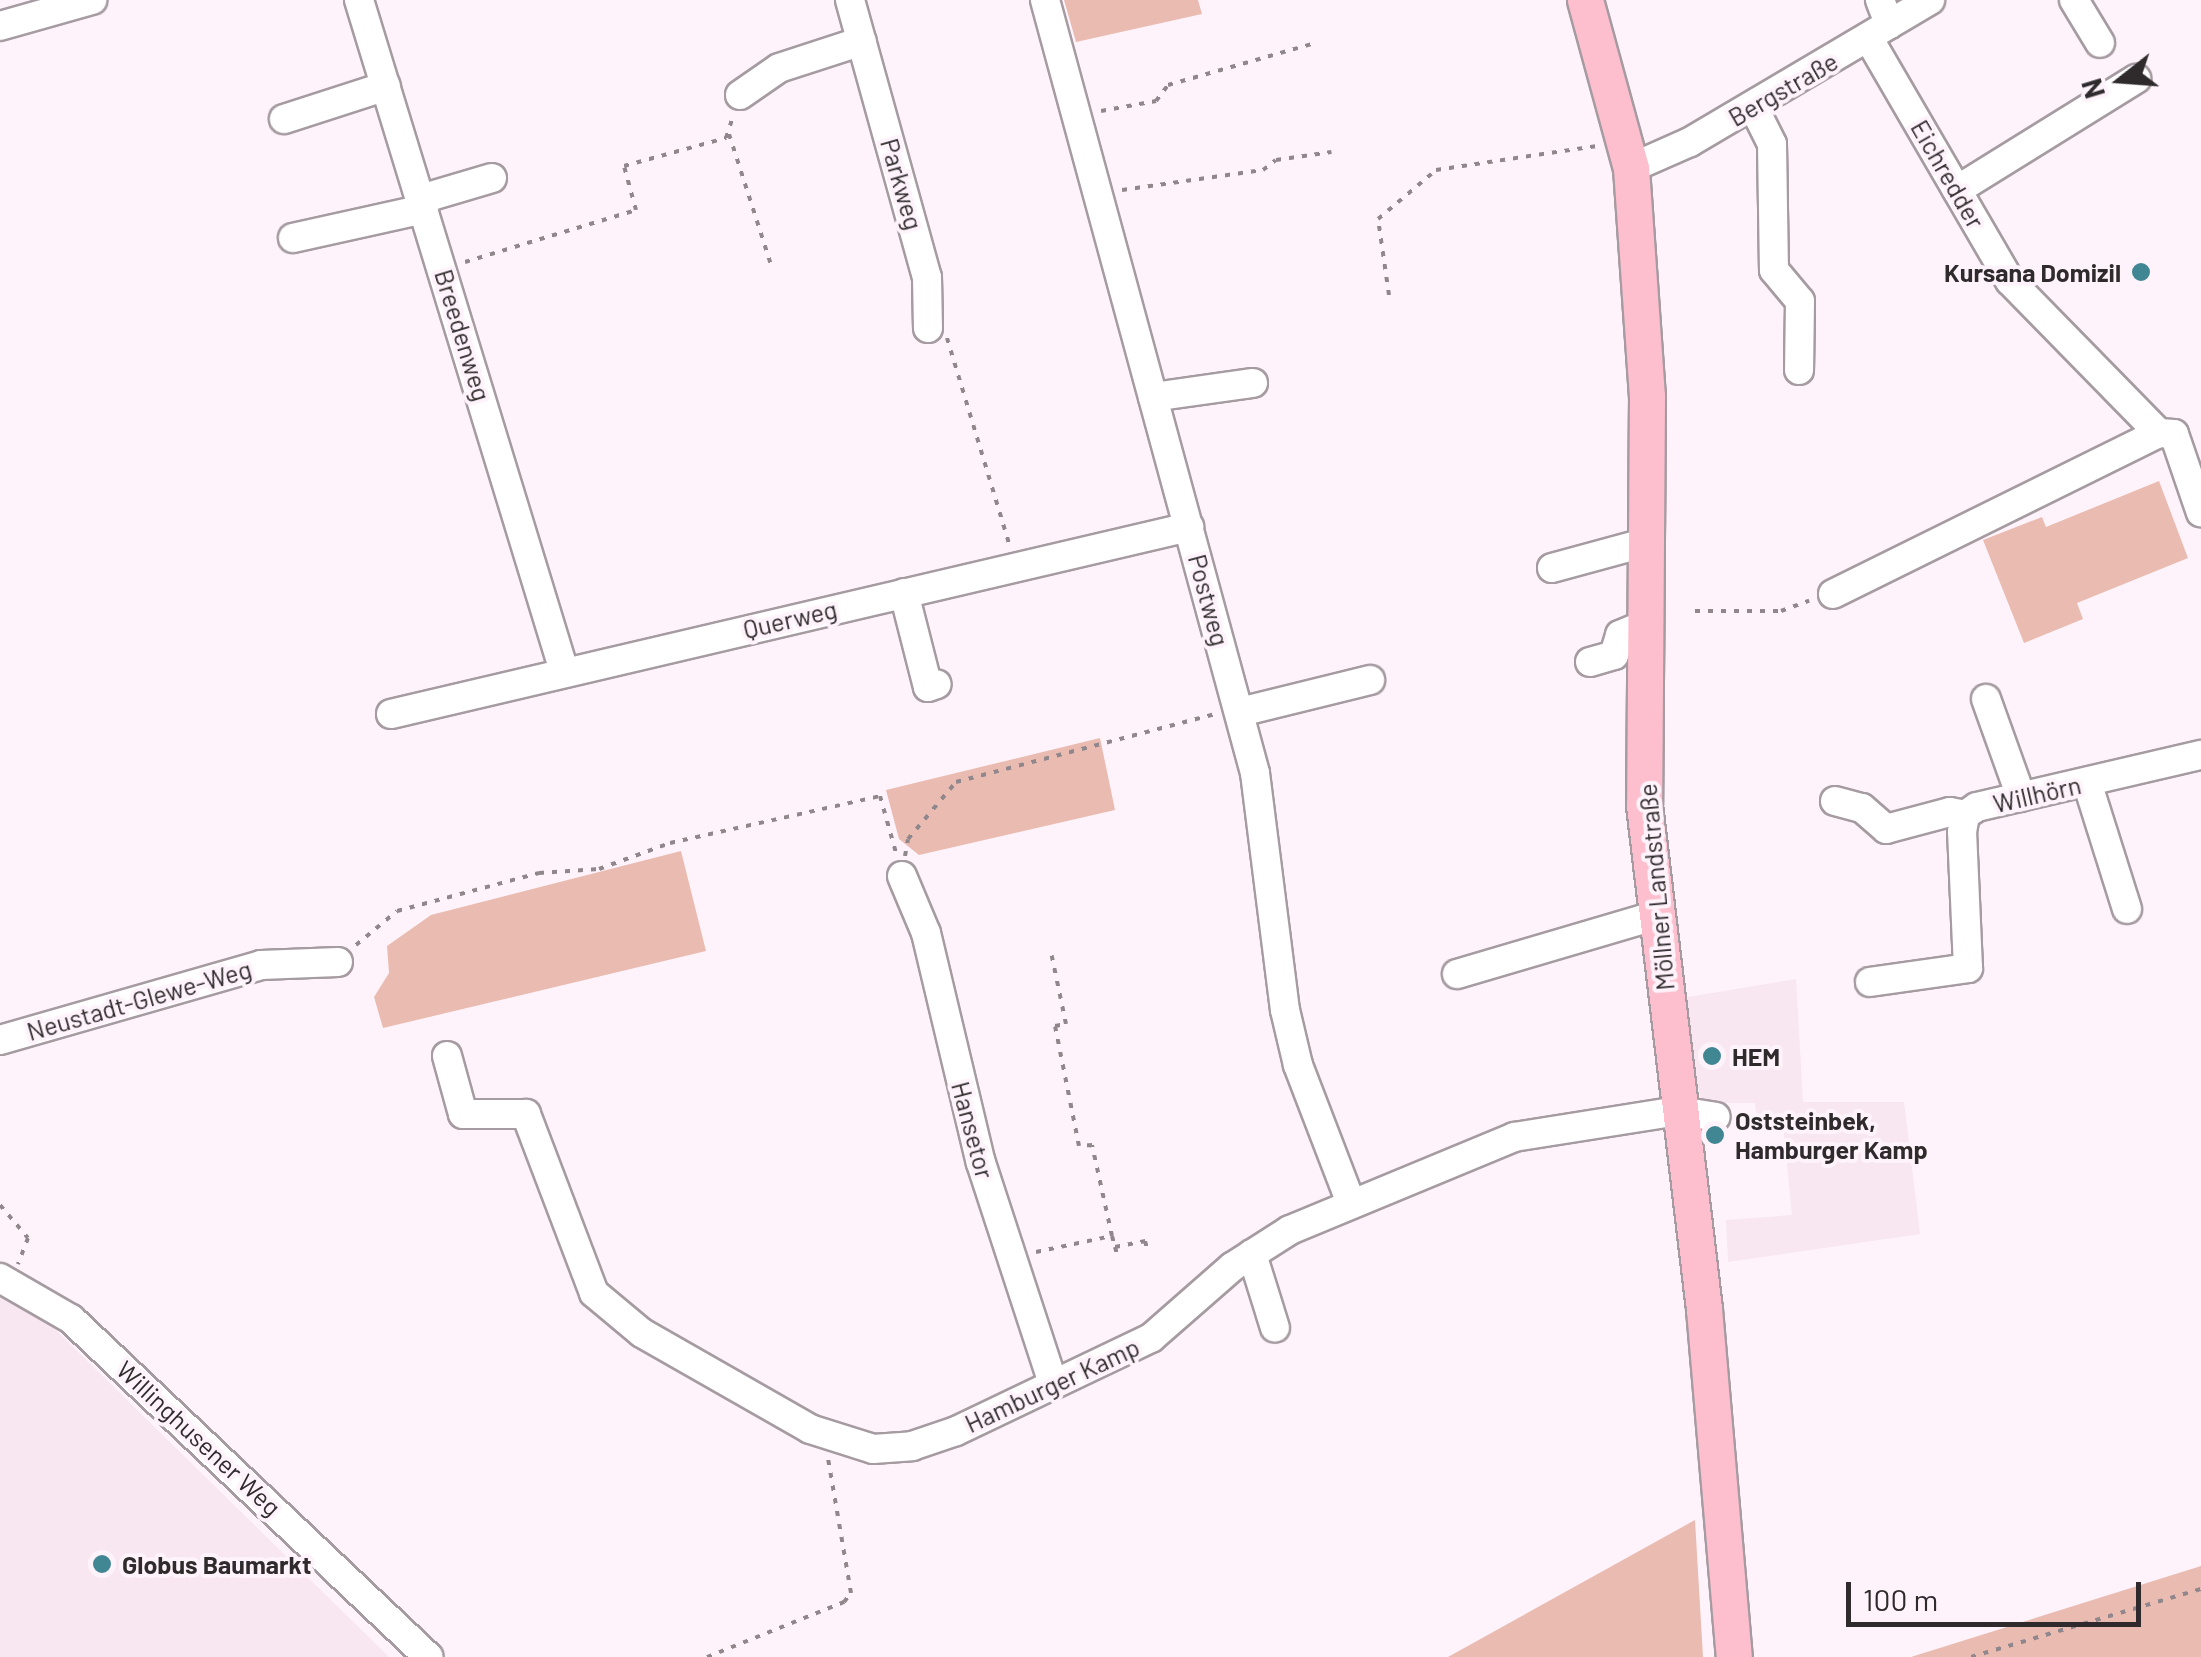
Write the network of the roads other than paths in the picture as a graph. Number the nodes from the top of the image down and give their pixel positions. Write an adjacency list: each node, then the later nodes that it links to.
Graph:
1 (92, 0): 9 (street)
2 (359, 0): 13 (street, Breedenweg)
3 (850, 0): 10 (street, Parkweg)
4 (1045, 0): 25 (street, Postweg)
5 (1586, 0): 17 (main road, Möllner Landstraße)
6 (1930, 0): 8 (street, Bergstraße)
7 (2074, 0): 11 (street)
8 (1879, 21): 15 (street, Bergstraße); 19 (street, Eichredder)
9 (0, 26)
10 (862, 42): 14 (street); 22 (street, Parkweg)
11 (2100, 44)
12 (2136, 78): 19 (street)
13 (386, 86): 16 (street); 20 (street, Breedenweg)
14 (740, 95)
15 (1753, 106): 17 (street, Bergstraße); 23 (street)
16 (284, 119)
17 (1628, 155): 29 (main road, Möllner Landstraße)
18 (492, 178): 20 (street)
19 (1957, 190): 26 (street, Eichredder)
20 (422, 204): 21 (street); 35 (street, Breedenweg)
21 (292, 238)
22 (928, 328)
23 (1798, 370)
24 (1253, 384): 25 (street)
25 (1153, 396): 28 (street, Postweg)
26 (2178, 431): 27 (street, Eichredder); 32 (street)
27 (2201, 512)
28 (1190, 527): 31 (street, Querweg); 39 (street, Postweg)
29 (1648, 542): 30 (street); 33 (main road, Möllner Landstraße)
30 (1552, 568)
31 (904, 594): 35 (street, Querweg); 37 (street)
32 (1832, 594)
33 (1648, 623): 34 (street); 48 (main road, Möllner Landstraße)
34 (1590, 662)
35 (564, 671): 40 (street, Querweg)
36 (1370, 680): 39 (street)
37 (937, 684)
38 (1986, 699): 43 (street)
39 (1239, 710): 56 (street, Postweg)
40 (390, 714)
41 (2201, 755): 42 (street, Willhörn)
42 (2086, 782): 43 (street, Willhörn); 47 (street)
43 (2021, 797): 45 (street, Willhörn)
44 (1836, 802): 45 (street)
45 (1965, 816): 51 (street, Willhörn)
46 (902, 876): 60 (street, Hansetor)
47 (2127, 909)
48 (1657, 916): 50 (street); 54 (main road, Möllner Landstraße)
49 (338, 962): 52 (street, Neustadt-Glewe-Weg)
50 (1456, 974)
51 (1870, 982)
52 (0, 1040)
53 (446, 1056): 60 (street, Hamburger Kamp)
54 (1679, 1112): 55 (street, Hamburger Kamp); 56 (street, Hamburger Kamp); 62 (main road, Möllner Landstraße)
55 (1716, 1117)
56 (1352, 1204): 57 (street, Hamburger Kamp)
57 (1252, 1254): 59 (street); 60 (street, Hamburger Kamp)
58 (4, 1280): 61 (street, Willinghusener Weg)
59 (1276, 1328)
60 (1053, 1383)
61 (419, 1654)
62 (1734, 1657)

